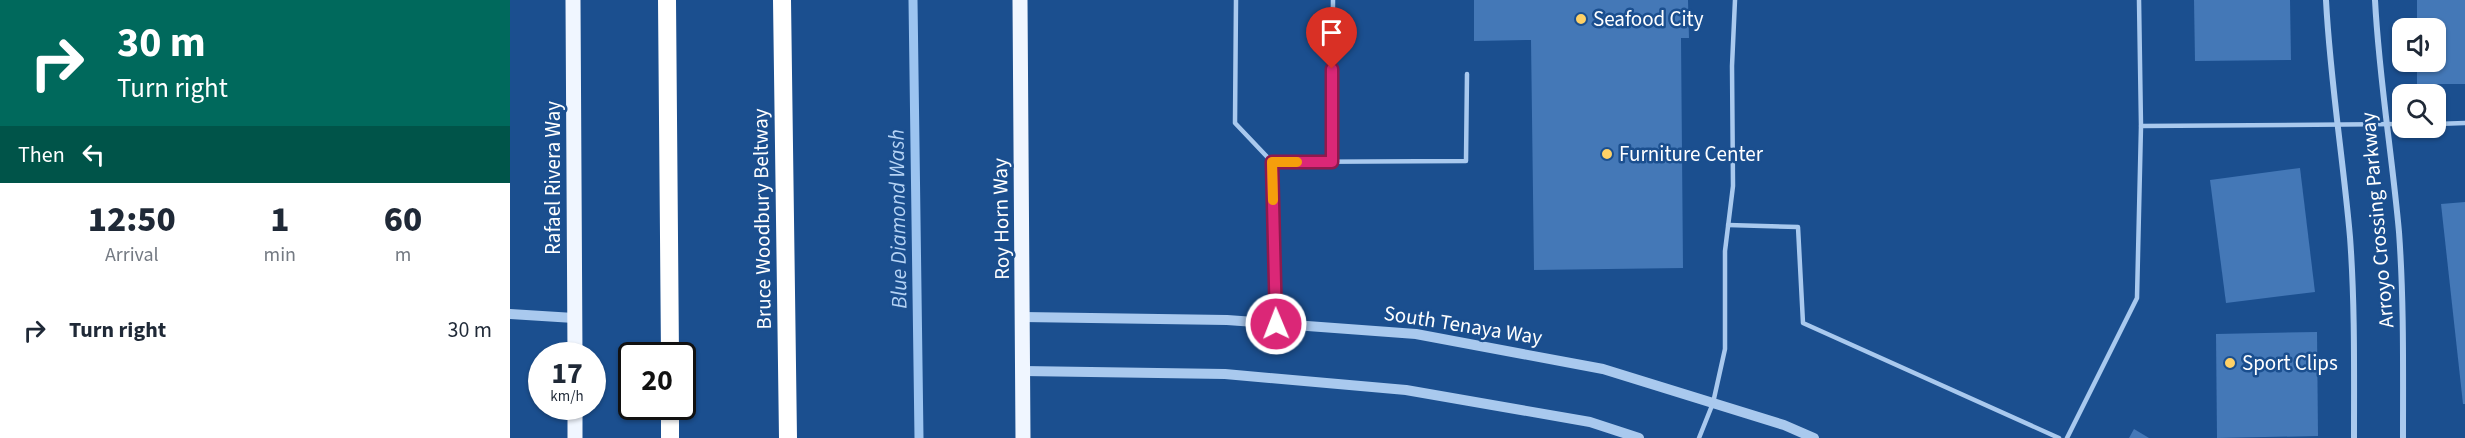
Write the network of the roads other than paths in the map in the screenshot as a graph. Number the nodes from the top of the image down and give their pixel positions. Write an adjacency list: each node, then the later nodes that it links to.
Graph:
1 (573, 0): 23 (main road, Rafael Rivera Way)
2 (667, 0): 26 (highway)
3 (782, 0): 33 (highway, Bruce Woodbury Beltway)
4 (1020, 0): 22 (main road, Roy Horn Way)
5 (1236, 0): 18 (lane)
6 (1332, 0): 19 (lane)
7 (1735, 0): 20 (lane)
8 (2139, 0): 17 (lane)
9 (2326, 0): 13 (street, Arroyo Crossing Parkway)
10 (2375, 0): 14 (street, Arroyo Crossing Parkway)
11 (1467, 74): 19 (lane)
12 (2465, 123): 16 (lane)
13 (2336, 124): 14 (lane); 17 (lane); 40 (street, Arroyo Crossing Parkway)
14 (2386, 124): 15 (lane); 41 (street, Arroyo Crossing Parkway)
15 (2392, 124)
16 (2446, 124)
17 (2141, 126): 39 (lane)
18 (1272, 162): 19 (lane); 24 (lane)
19 (1332, 162)
20 (1728, 225): 28 (lane); 38 (lane)
21 (510, 314): 23 (street)
22 (1023, 317): 24 (street, South Tenaya Way); 27 (main road, Roy Horn Way)
23 (574, 318): 25 (main road, Rafael Rivera Way)
24 (1276, 324): 28 (street, South Tenaya Way)
25 (575, 342)
26 (670, 342)
27 (1023, 371): 34 (main road, Roy Horn Way); 35 (street)
28 (1713, 403): 36 (lane); 37 (street, South Tenaya Way)
29 (575, 420): 31 (main road)
30 (670, 420): 32 (highway)
31 (575, 438)
32 (670, 438)
33 (788, 438)
34 (1023, 438)
35 (1639, 438)
36 (1699, 438)
37 (1814, 438)
38 (2059, 438)
39 (2067, 438)
40 (2354, 438)
41 (2403, 438)

